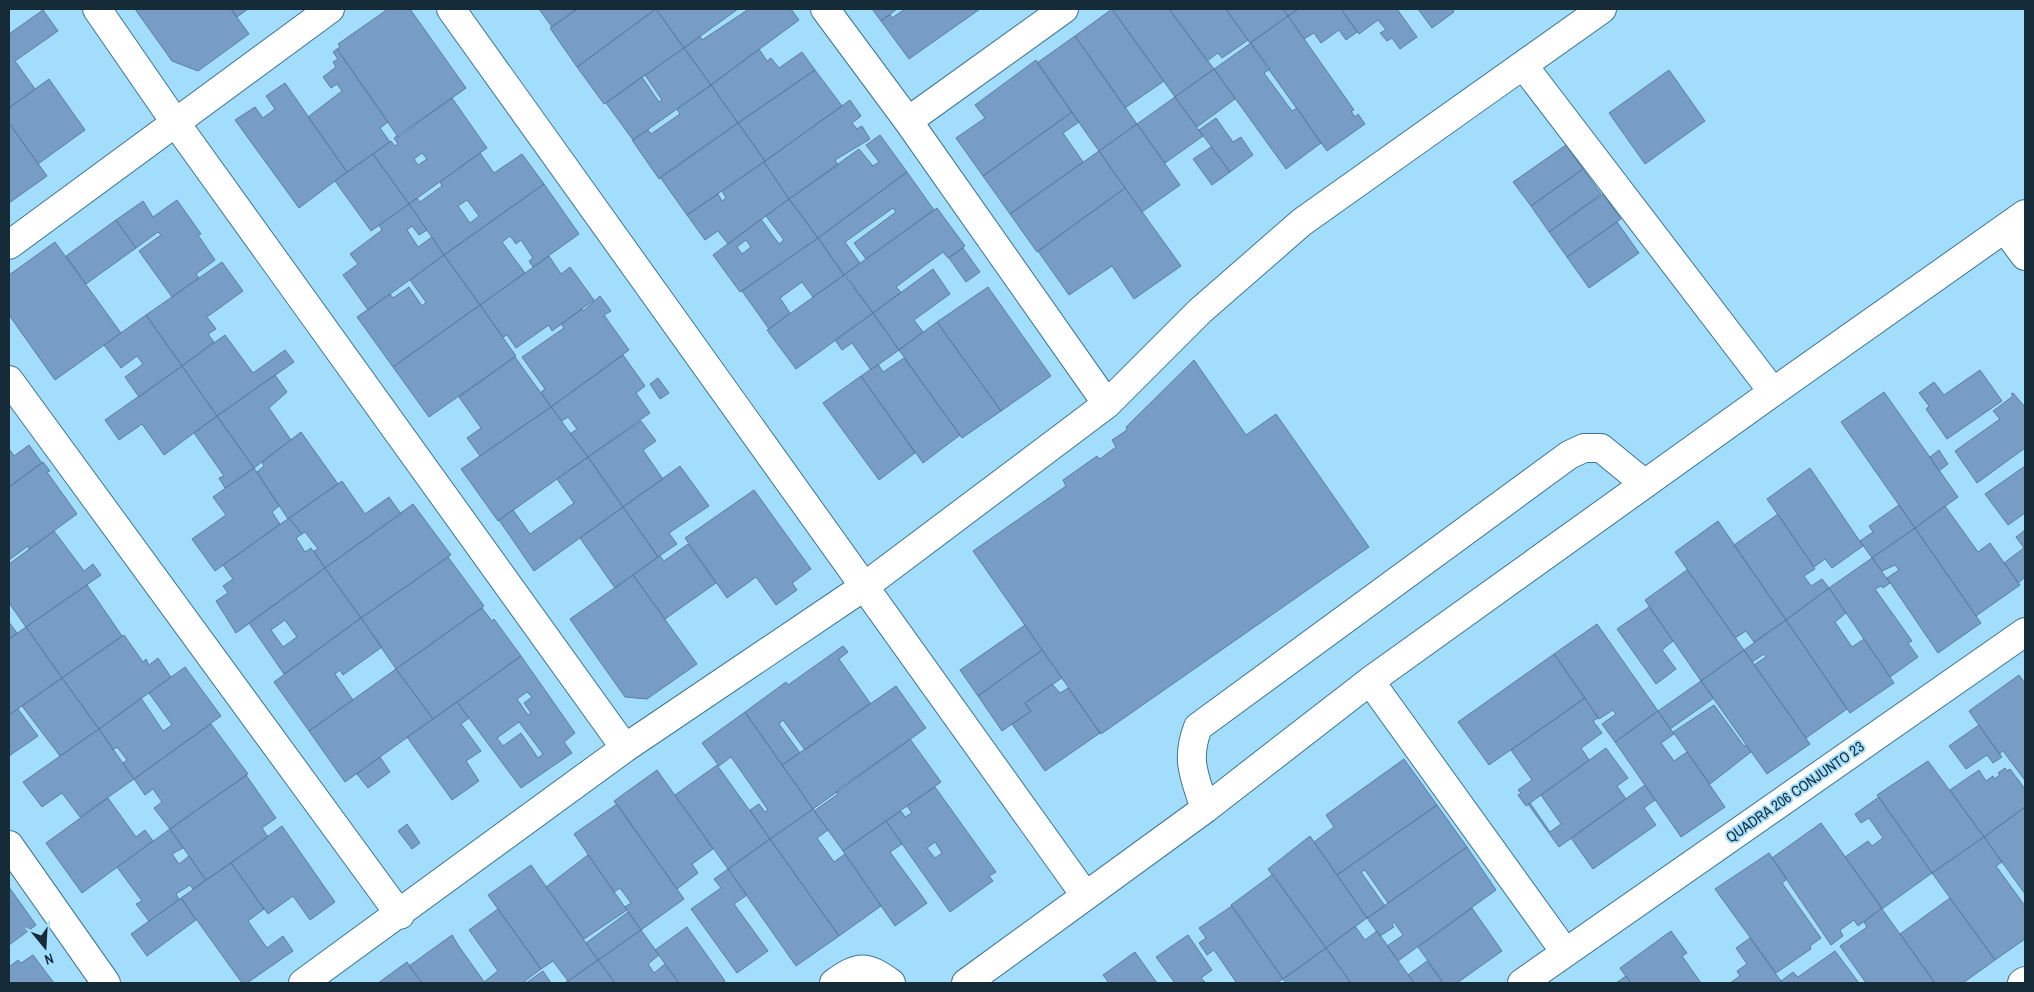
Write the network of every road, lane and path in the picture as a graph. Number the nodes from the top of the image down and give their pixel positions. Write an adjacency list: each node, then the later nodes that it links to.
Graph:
1 (97, 9): 9 (street)
2 (330, 9): 9 (street)
3 (451, 9): 17 (street)
4 (825, 9): 8 (street)
5 (1064, 9): 8 (street)
6 (1602, 9): 7 (street)
7 (1523, 66): 14 (street); 15 (street)
8 (908, 121): 15 (street)
9 (175, 122): 11 (street); 20 (street)
10 (2015, 221): 12 (street); 14 (street)
11 (9, 245)
12 (2025, 256)
13 (9, 380): 24 (street)
14 (1773, 392): 16 (street)
15 (1107, 404): 17 (street)
16 (1645, 484): 19 (street); 21 (street)
17 (865, 586): 20 (street); 23 (street)
18 (2025, 632): 25 (street, QUADRA 206 CONJUNTO 23)
19 (1370, 680): 21 (street); 25 (street)
20 (625, 748): 24 (street)
21 (1205, 809): 23 (street)
22 (9, 845): 27 (street)
23 (1085, 895): 31 (street)
24 (400, 915): 28 (street)
25 (1565, 952): 32 (street, QUADRA 206 CONJUNTO 23)
26 (2025, 981): 33 (street)
27 (106, 983)
28 (303, 983)
29 (834, 983): 30 (street)
30 (891, 983)
31 (966, 983)
32 (1522, 983)
33 (2022, 983)

